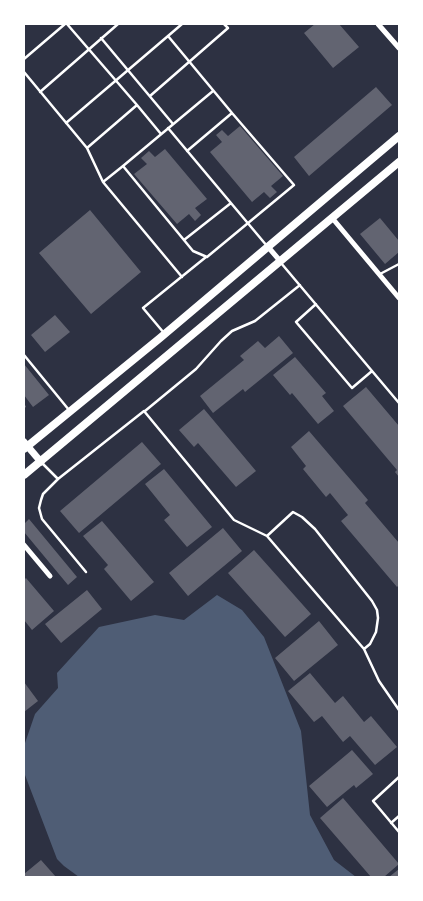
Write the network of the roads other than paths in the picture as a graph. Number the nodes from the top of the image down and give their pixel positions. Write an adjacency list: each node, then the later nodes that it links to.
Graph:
1 (66, 24): 9 (lane); 10 (lane)
2 (118, 24): 7 (lane)
3 (182, 24): 6 (lane)
4 (224, 24): 11 (lane)
5 (378, 24): 8 (street)
6 (168, 36): 11 (lane); 12 (lane)
7 (101, 38): 9 (lane); 12 (lane)
8 (399, 48)
9 (88, 49): 14 (lane); 16 (lane)
10 (24, 59)
11 (189, 62): 15 (lane); 17 (lane)
12 (128, 70): 14 (lane); 17 (lane)
13 (24, 72): 16 (lane)
14 (116, 80): 18 (lane); 20 (lane)
15 (213, 91): 19 (lane); 21 (lane)
16 (40, 92): 20 (lane)
17 (150, 96): 21 (lane)
18 (137, 105): 23 (lane); 25 (lane)
19 (232, 112): 26 (lane); 32 (lane)
20 (66, 123): 25 (lane)
21 (172, 124): 22 (lane)
22 (168, 128): 23 (lane); 26 (lane)
23 (161, 134): 28 (lane)
24 (399, 136): 34 (main road)
25 (87, 148): 29 (lane)
26 (187, 150): 30 (lane)
27 (399, 162): 31 (main road)
28 (122, 166): 29 (lane); 33 (lane)
29 (103, 182): 39 (lane)
30 (231, 203): 32 (lane); 33 (lane)
31 (333, 219): 36 (main road); 38 (street)
32 (248, 223): 34 (lane); 35 (lane)
33 (184, 240): 35 (lane)
34 (269, 248): 36 (street); 43 (main road)
35 (207, 257): 39 (lane)
36 (281, 262): 40 (lane); 50 (main road)
37 (399, 264): 38 (lane)
38 (380, 274): 41 (street)
39 (182, 277): 43 (lane)
40 (300, 286): 42 (lane); 48 (lane)
41 (399, 298)
42 (316, 304): 45 (lane); 45 (lane)
43 (165, 334): 47 (main road)
44 (24, 354): 47 (lane)
45 (372, 371): 46 (lane)
46 (399, 403)
47 (70, 411): 49 (main road)
48 (144, 411): 52 (lane); 53 (lane)
49 (25, 446): 50 (street)
50 (41, 462): 51 (main road); 52 (lane)
51 (24, 475)
52 (58, 479): 55 (lane)
53 (266, 536): 57 (lane); 57 (lane)
54 (24, 545): 56 (street)
55 (86, 572)
56 (50, 576)
57 (364, 649): 58 (lane)
58 (399, 710)
59 (399, 778): 61 (lane)
60 (399, 816): 61 (lane)
61 (391, 823): 62 (lane)
62 (399, 832)

